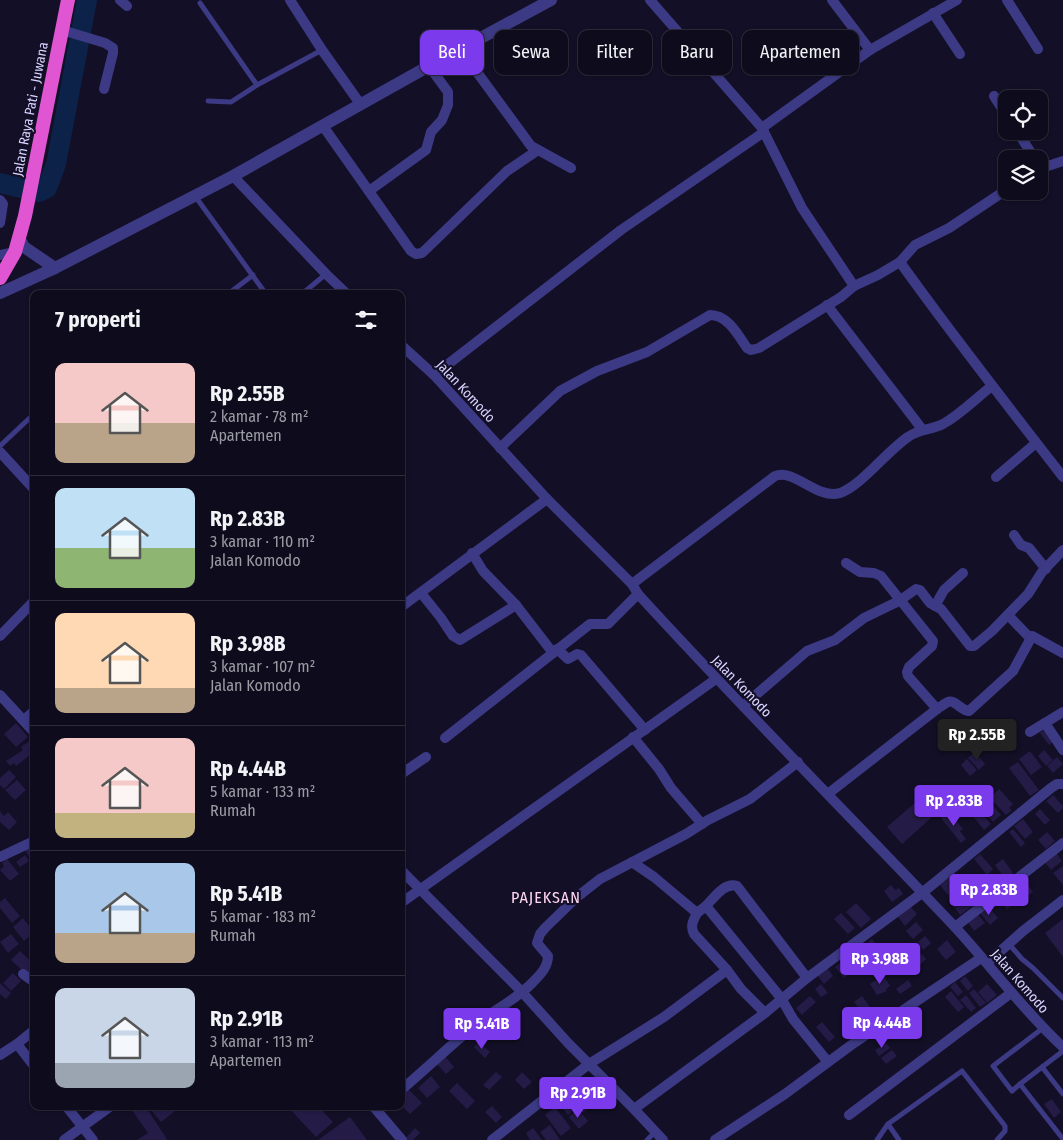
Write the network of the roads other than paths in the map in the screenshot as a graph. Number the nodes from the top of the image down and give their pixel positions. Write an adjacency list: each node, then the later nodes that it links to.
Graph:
1 (68, 0): 10 (highway, Jalan Raya Pati - Juwana)
2 (290, 0): 12 (street)
3 (551, 0): 11 (street)
4 (650, 0): 26 (street)
5 (832, 0): 13 (street)
6 (956, 0): 9 (street)
7 (1007, 0): 14 (street)
8 (200, 3): 19 (lane)
9 (934, 13): 13 (street); 15 (street)
10 (67, 31): 20 (street); 37 (highway, Jalan Raya Pati - Juwana)
11 (484, 37)
12 (322, 50): 19 (lane); 24 (street)
13 (870, 50): 26 (street)
14 (1038, 50)
15 (960, 54)
16 (420, 71): 24 (street)
17 (436, 75): 32 (street)
18 (478, 75): 27 (street)
19 (257, 85): 22 (lane)
20 (104, 89)
21 (994, 96): 23 (street)
22 (208, 101)
23 (998, 102)
24 (361, 105): 25 (street)
25 (323, 126): 31 (street); 32 (street)
26 (763, 130): 45 (street); 53 (street)
27 (538, 150): 30 (street); 32 (street)
28 (1063, 161): 29 (street)
29 (1048, 165)
30 (571, 168)
31 (233, 176): 34 (street); 42 (street)
32 (369, 191)
33 (998, 195): 40 (street)
34 (195, 196): 41 (street); 43 (lane)
35 (0, 200): 36 (street)
36 (0, 223)
37 (19, 238): 38 (highway, Jalan Raya Pati - Juwana); 41 (street)
38 (15, 252): 39 (street); 44 (highway, Jalan Raya Pati - Juwana)
39 (0, 255)
40 (900, 262): 45 (street); 54 (street)
41 (55, 268): 50 (street)
42 (326, 274): 48 (lane); 49 (street)
43 (253, 275): 46 (lane); 47 (lane)
44 (0, 278)
45 (854, 286): 51 (street)
46 (233, 290)
47 (263, 290)
48 (307, 290)
49 (343, 290)
50 (0, 293)
51 (827, 306): 56 (street); 59 (street)
52 (405, 349): 53 (street, Jalan Komodo)
53 (434, 375): 59 (street, Jalan Komodo)
54 (992, 386): 56 (street); 57 (street)
55 (30, 418): 58 (lane)
56 (922, 429): 71 (street)
57 (1036, 443): 61 (street); 62 (street)
58 (0, 446)
59 (500, 448): 64 (street, Jalan Komodo)
60 (0, 452): 63 (street)
61 (1063, 477)
62 (996, 478)
63 (30, 485)
64 (547, 499): 67 (street); 71 (street, Jalan Komodo)
65 (1014, 535): 69 (street)
66 (1063, 550): 69 (street)
67 (472, 553): 72 (street); 77 (street)
68 (846, 563): 74 (street)
69 (1046, 569): 79 (street)
70 (963, 573): 78 (street)
71 (632, 584): 73 (street, Jalan Komodo)
72 (421, 593): 75 (street); 77 (street)
73 (638, 594): 82 (street); 84 (street, Jalan Komodo)
74 (899, 601): 78 (street); 86 (street); 87 (street)
75 (405, 604)
76 (30, 605): 80 (street)
77 (516, 605): 82 (street)
78 (935, 606): 79 (street)
79 (1008, 615): 81 (street)
80 (0, 636)
81 (1030, 638): 83 (street); 87 (street)
82 (555, 651): 93 (street); 96 (street)
83 (1063, 653)
84 (716, 679): 86 (street, Jalan Komodo); 93 (street)
85 (0, 695): 90 (street)
86 (743, 706): 101 (street, Jalan Komodo)
87 (937, 709): 104 (street)
88 (1063, 712): 91 (street)
89 (30, 715): 90 (street)
90 (24, 720): 92 (street)
91 (1045, 723): 94 (street); 97 (street)
92 (30, 727)
93 (645, 730): 95 (street)
94 (1030, 732)
95 (634, 737): 105 (street); 111 (street)
96 (445, 738)
97 (1063, 750)
98 (1063, 754): 100 (street)
99 (426, 757): 102 (street)
100 (1063, 758)
101 (798, 762): 104 (street, Jalan Komodo); 105 (street)
102 (405, 771)
103 (1063, 784): 112 (street)
104 (828, 794): 112 (street, Jalan Komodo)
105 (702, 824): 109 (street)
106 (30, 843): 108 (street)
107 (1063, 843): 117 (street)
108 (0, 858)
109 (632, 862): 116 (street); 124 (street)
110 (405, 874): 111 (street)
111 (420, 890): 113 (street); 124 (street)
112 (922, 894): 117 (street, Jalan Komodo); 122 (street)
113 (405, 900)
114 (1063, 900): 118 (street)
115 (706, 906): 116 (street); 122 (street); 126 (street)
116 (697, 913): 120 (street)
117 (955, 927): 119 (street, Jalan Komodo)
118 (1009, 943): 119 (street); 127 (lane)
119 (984, 960): 125 (street, Jalan Komodo); 136 (street)
120 (727, 970): 128 (street); 137 (street)
121 (23, 974): 123 (street)
122 (807, 978): 126 (street)
123 (30, 979)
124 (522, 992): 137 (street); 140 (street)
125 (1011, 993): 129 (street, Jalan Komodo); 146 (street)
126 (781, 998): 128 (street); 136 (street)
127 (1063, 998)
128 (765, 1013): 142 (street)
129 (1043, 1028): 132 (street, Jalan Komodo); 139 (lane)
130 (30, 1033): 131 (street)
131 (17, 1044): 134 (street); 135 (street)
132 (1063, 1047)
133 (1063, 1051): 138 (lane)
134 (0, 1055)
135 (30, 1061)
136 (828, 1062): 157 (street)
137 (590, 1064): 142 (street); 154 (street)
138 (1042, 1067): 139 (lane); 141 (lane)
139 (1020, 1084): 150 (lane)
140 (405, 1087)
141 (1063, 1094)
142 (634, 1109): 149 (street)
143 (69, 1110): 148 (street)
144 (105, 1110): 148 (street)
145 (379, 1110): 153 (street)
146 (849, 1115)
147 (888, 1124): 158 (lane); 159 (lane); 160 (lane)
148 (82, 1127): 151 (street); 152 (street)
149 (655, 1132): 155 (lane); 156 (street)
150 (1063, 1139)
151 (64, 1140)
152 (94, 1140)
153 (402, 1140)
154 (492, 1140)
155 (647, 1140)
156 (663, 1140)
157 (716, 1140)
158 (877, 1140)
159 (899, 1140)
160 (997, 1140)

